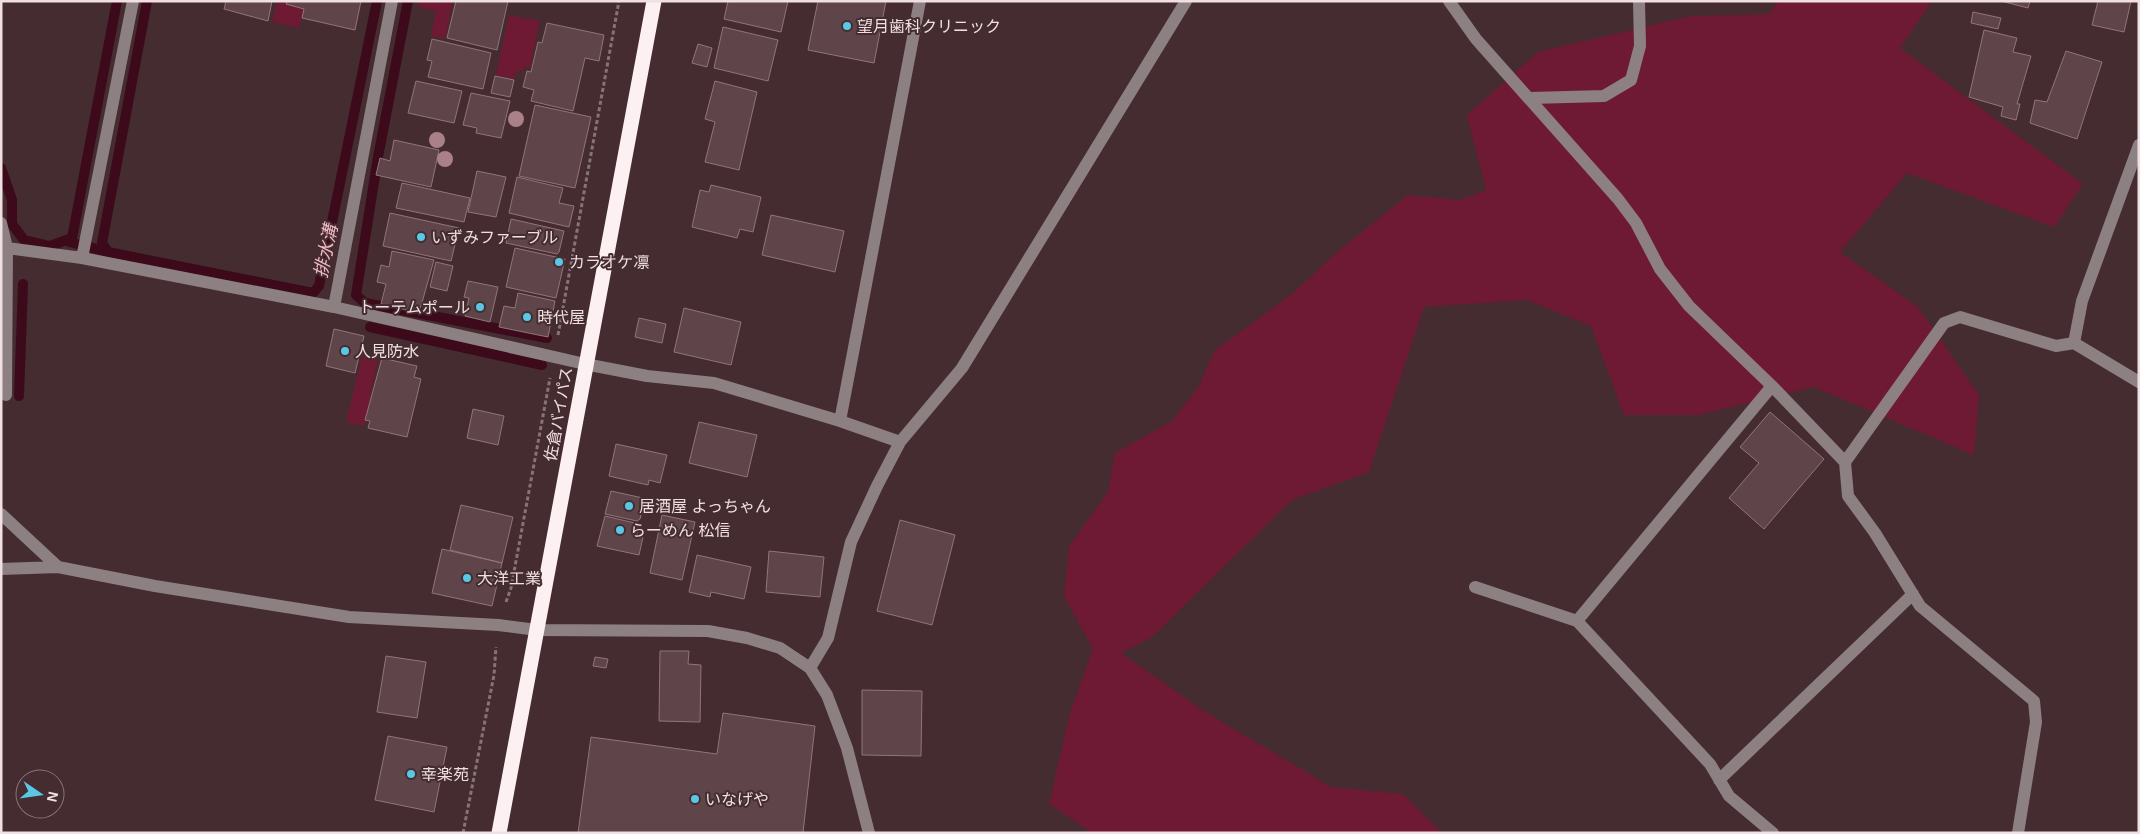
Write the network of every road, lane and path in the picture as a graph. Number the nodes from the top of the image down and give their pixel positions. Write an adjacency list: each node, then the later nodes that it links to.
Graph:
1 (132, 1): 13 (street)
2 (392, 1): 14 (street)
3 (620, 1): 15 (path)
4 (654, 1): 17 (highway, 佐倉バイパス)
5 (920, 1): 22 (street)
6 (1186, 1): 23 (street)
7 (1449, 1): 9 (street)
8 (1639, 1): 9 (street)
9 (1530, 98): 20 (street)
10 (2139, 145): 16 (street)
11 (1, 223): 12 (street)
12 (6, 248): 13 (street); 21 (street)
13 (82, 258): 14 (street)
14 (334, 307): 17 (street)
15 (556, 344)
16 (2074, 344): 19 (street); 24 (street)
17 (584, 364): 22 (street); 32 (highway, 佐倉バイパス)
18 (550, 373): 31 (path)
19 (2139, 382)
20 (1772, 386): 24 (street); 30 (street)
21 (6, 395)
22 (840, 421): 23 (street)
23 (900, 442): 33 (street)
24 (1845, 462): 29 (street)
25 (1, 514): 26 (street)
26 (58, 567): 27 (street); 31 (street)
27 (1, 569)
28 (1475, 587): 30 (street)
29 (1913, 594): 34 (street); 39 (street)
30 (1577, 621): 34 (street)
31 (498, 625): 32 (street); 35 (path)
32 (537, 630): 33 (street); 36 (highway, 佐倉バイパス)
33 (810, 668): 37 (street)
34 (1719, 780): 38 (street)
35 (464, 833)
36 (499, 833)
37 (869, 833)
38 (1773, 833)
39 (2018, 833)

